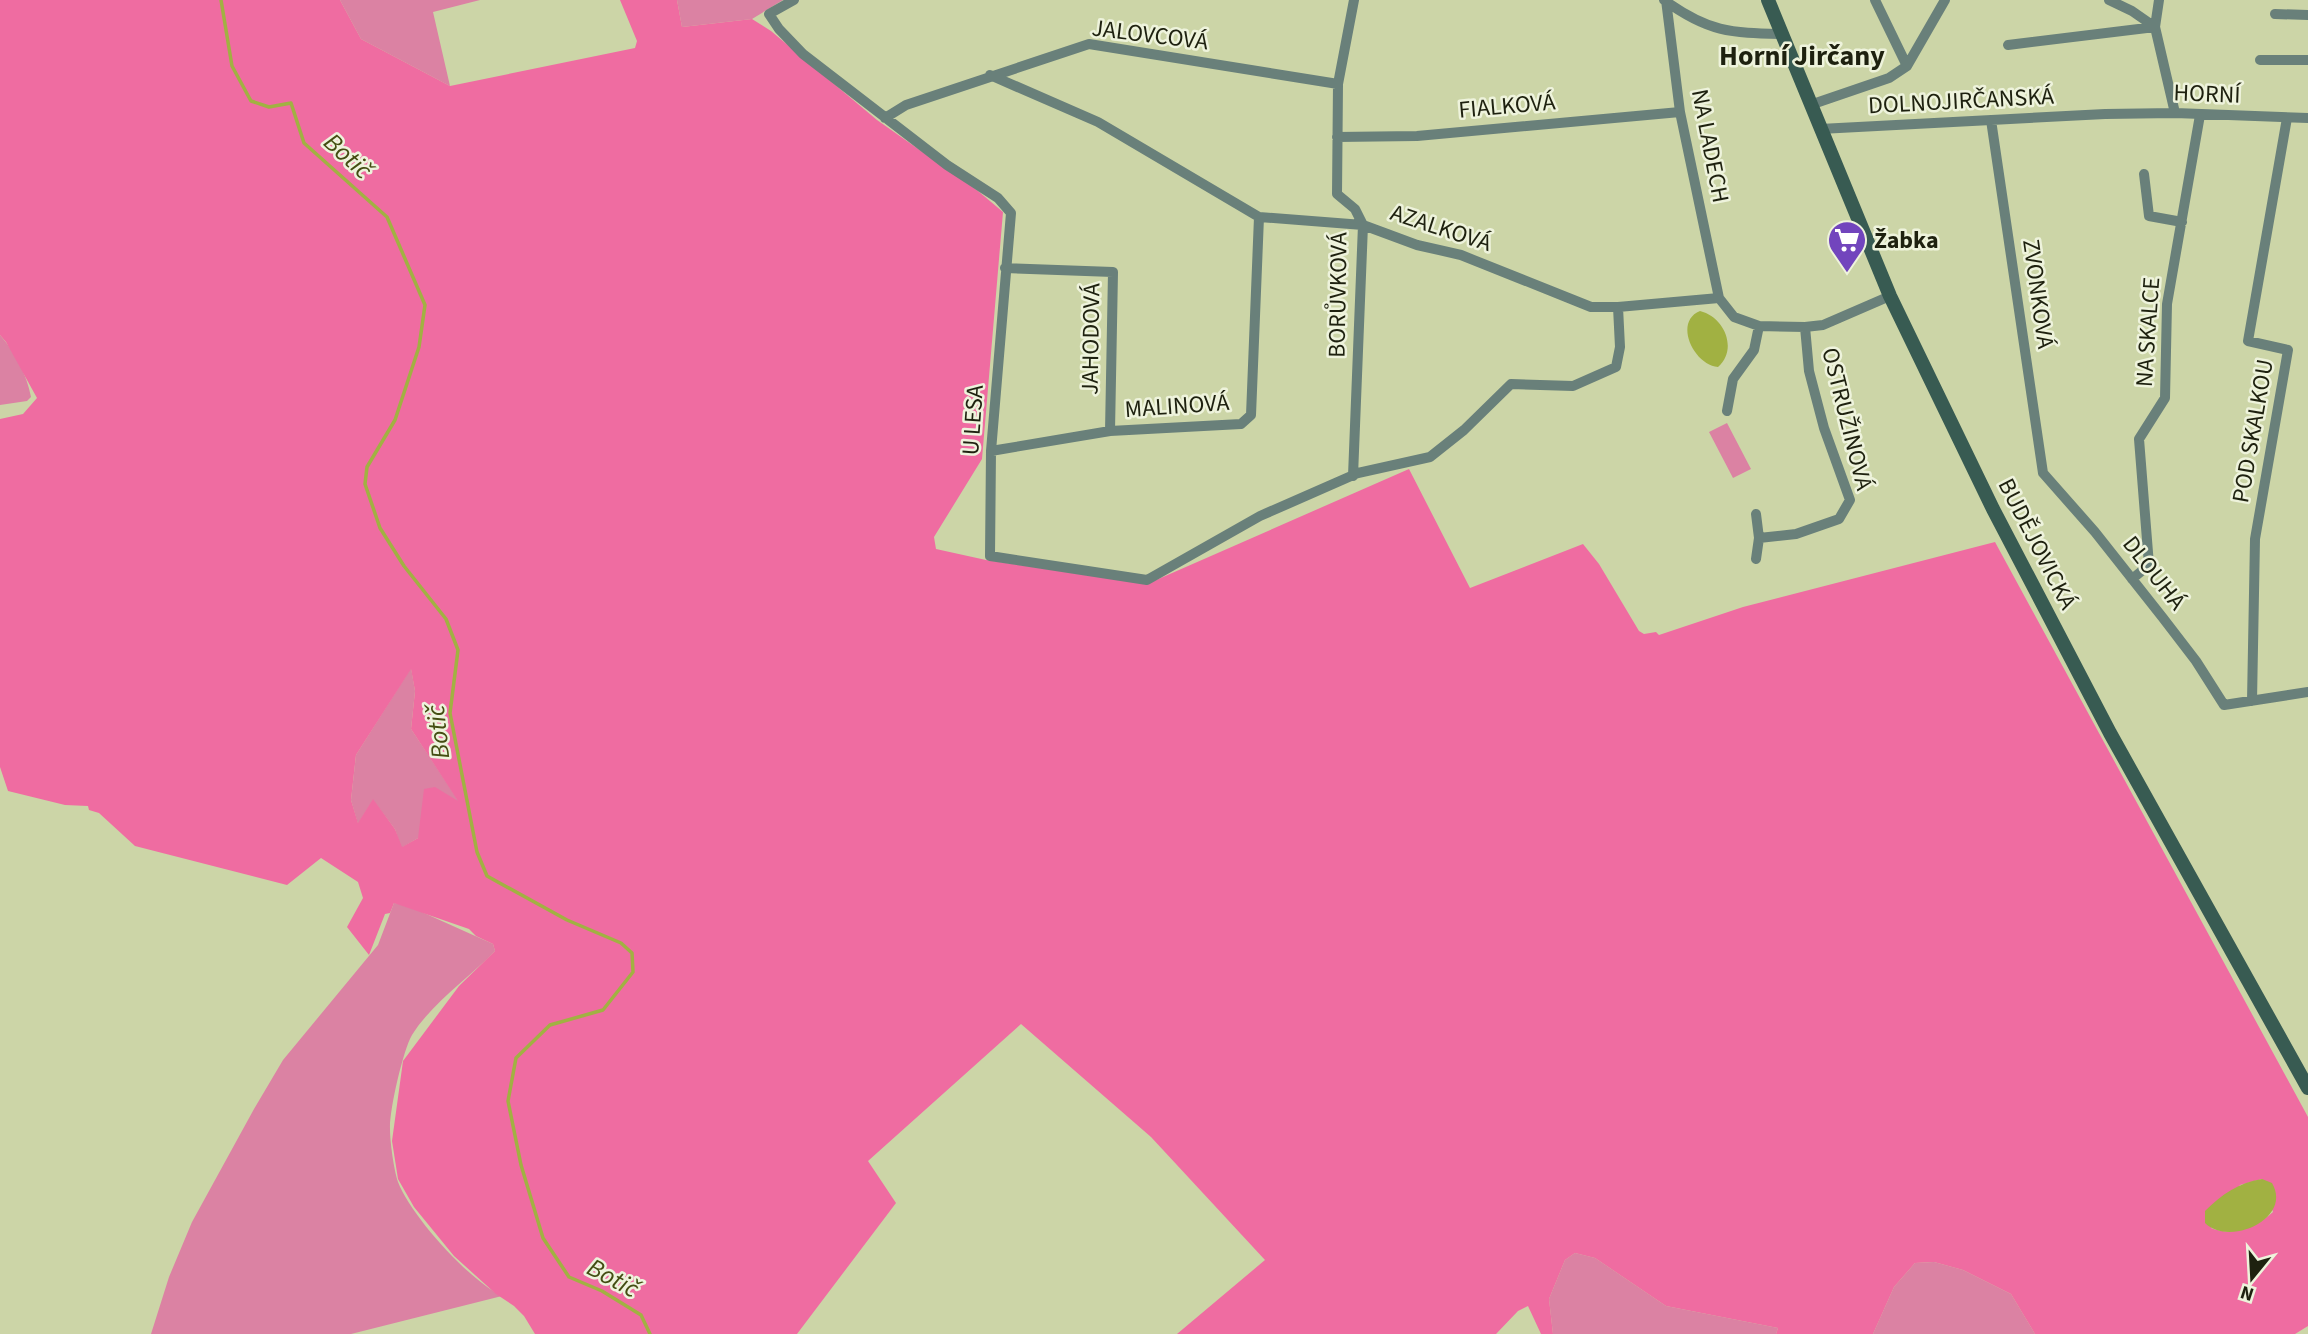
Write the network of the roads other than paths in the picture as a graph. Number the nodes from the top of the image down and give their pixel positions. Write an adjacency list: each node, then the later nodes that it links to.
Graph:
1 (794, 0): 24 (street, U LESA)
2 (1354, 0): 18 (street, BORŮVKOVÁ)
3 (1665, 0): 12 (street); 20 (street, NA LADECH)
4 (1768, 0): 12 (main road, BUDĚJOVICKÁ)
5 (1875, 0): 16 (street)
6 (1945, 0): 16 (street)
7 (2109, 0): 11 (street)
8 (2159, 0): 11 (street)
9 (2275, 14): 10 (street)
10 (2308, 15)
11 (2155, 27): 13 (street); 21 (street)
12 (1782, 34): 19 (main road, BUDĚJOVICKÁ)
13 (2008, 45)
14 (2260, 60): 15 (street)
15 (2308, 61)
16 (1908, 66): 19 (street)
17 (990, 75): 18 (street, JALOVCOVÁ); 24 (street, JALOVCOVÁ); 31 (street, AZALKOVÁ)
18 (1338, 84): 29 (street, BORŮVKOVÁ)
19 (1810, 105): 28 (main road, BUDĚJOVICKÁ)
20 (1680, 112): 29 (street, FIALKOVÁ); 36 (street, NA LADECH)
21 (2175, 113): 22 (street, HORNÍ); 23 (street, HORNÍ)
22 (2105, 114): 27 (street, DOLNOJIRČANSKÁ)
23 (2200, 114): 25 (street, HORNÍ); 32 (street, NA SKALCE)
24 (885, 118): 34 (street, U LESA)
25 (2287, 118): 26 (street, HORNÍ); 50 (street, POD SKALKOU)
26 (2308, 118)
27 (1991, 120): 28 (street, DOLNOJIRČANSKÁ); 43 (street, ZVONKOVÁ)
28 (1820, 129): 35 (main road, BUDĚJOVICKÁ)
29 (1338, 136): 33 (street, BORŮVKOVÁ)
30 (2144, 174): 32 (street)
31 (1259, 217): 33 (street, AZALKOVÁ); 41 (street, MALINOVÁ)
32 (2182, 222): 48 (street, NA SKALCE)
33 (1363, 225): 37 (street, AZALKOVÁ); 44 (street, BORŮVKOVÁ)
34 (1005, 268): 41 (street, JAHODOVÁ); 42 (street, U LESA)
35 (1890, 296): 39 (street); 51 (main road, BUDĚJOVICKÁ)
36 (1719, 298): 37 (street, AZALKOVÁ); 38 (street)
37 (1618, 307): 44 (street)
38 (1759, 326): 39 (street); 40 (street)
39 (1805, 327): 46 (street, OSTRUŽINOVÁ)
40 (1727, 411)
41 (1110, 431): 42 (street, MALINOVÁ)
42 (991, 451): 44 (street, U LESA)
43 (2043, 473): 48 (street, DLOUHÁ)
44 (1353, 476)
45 (1756, 514): 46 (street)
46 (1759, 538): 47 (street)
47 (1756, 559)
48 (2132, 579): 50 (street, DLOUHÁ)
49 (2308, 692): 50 (street)
50 (2252, 701)
51 (2308, 1088)

